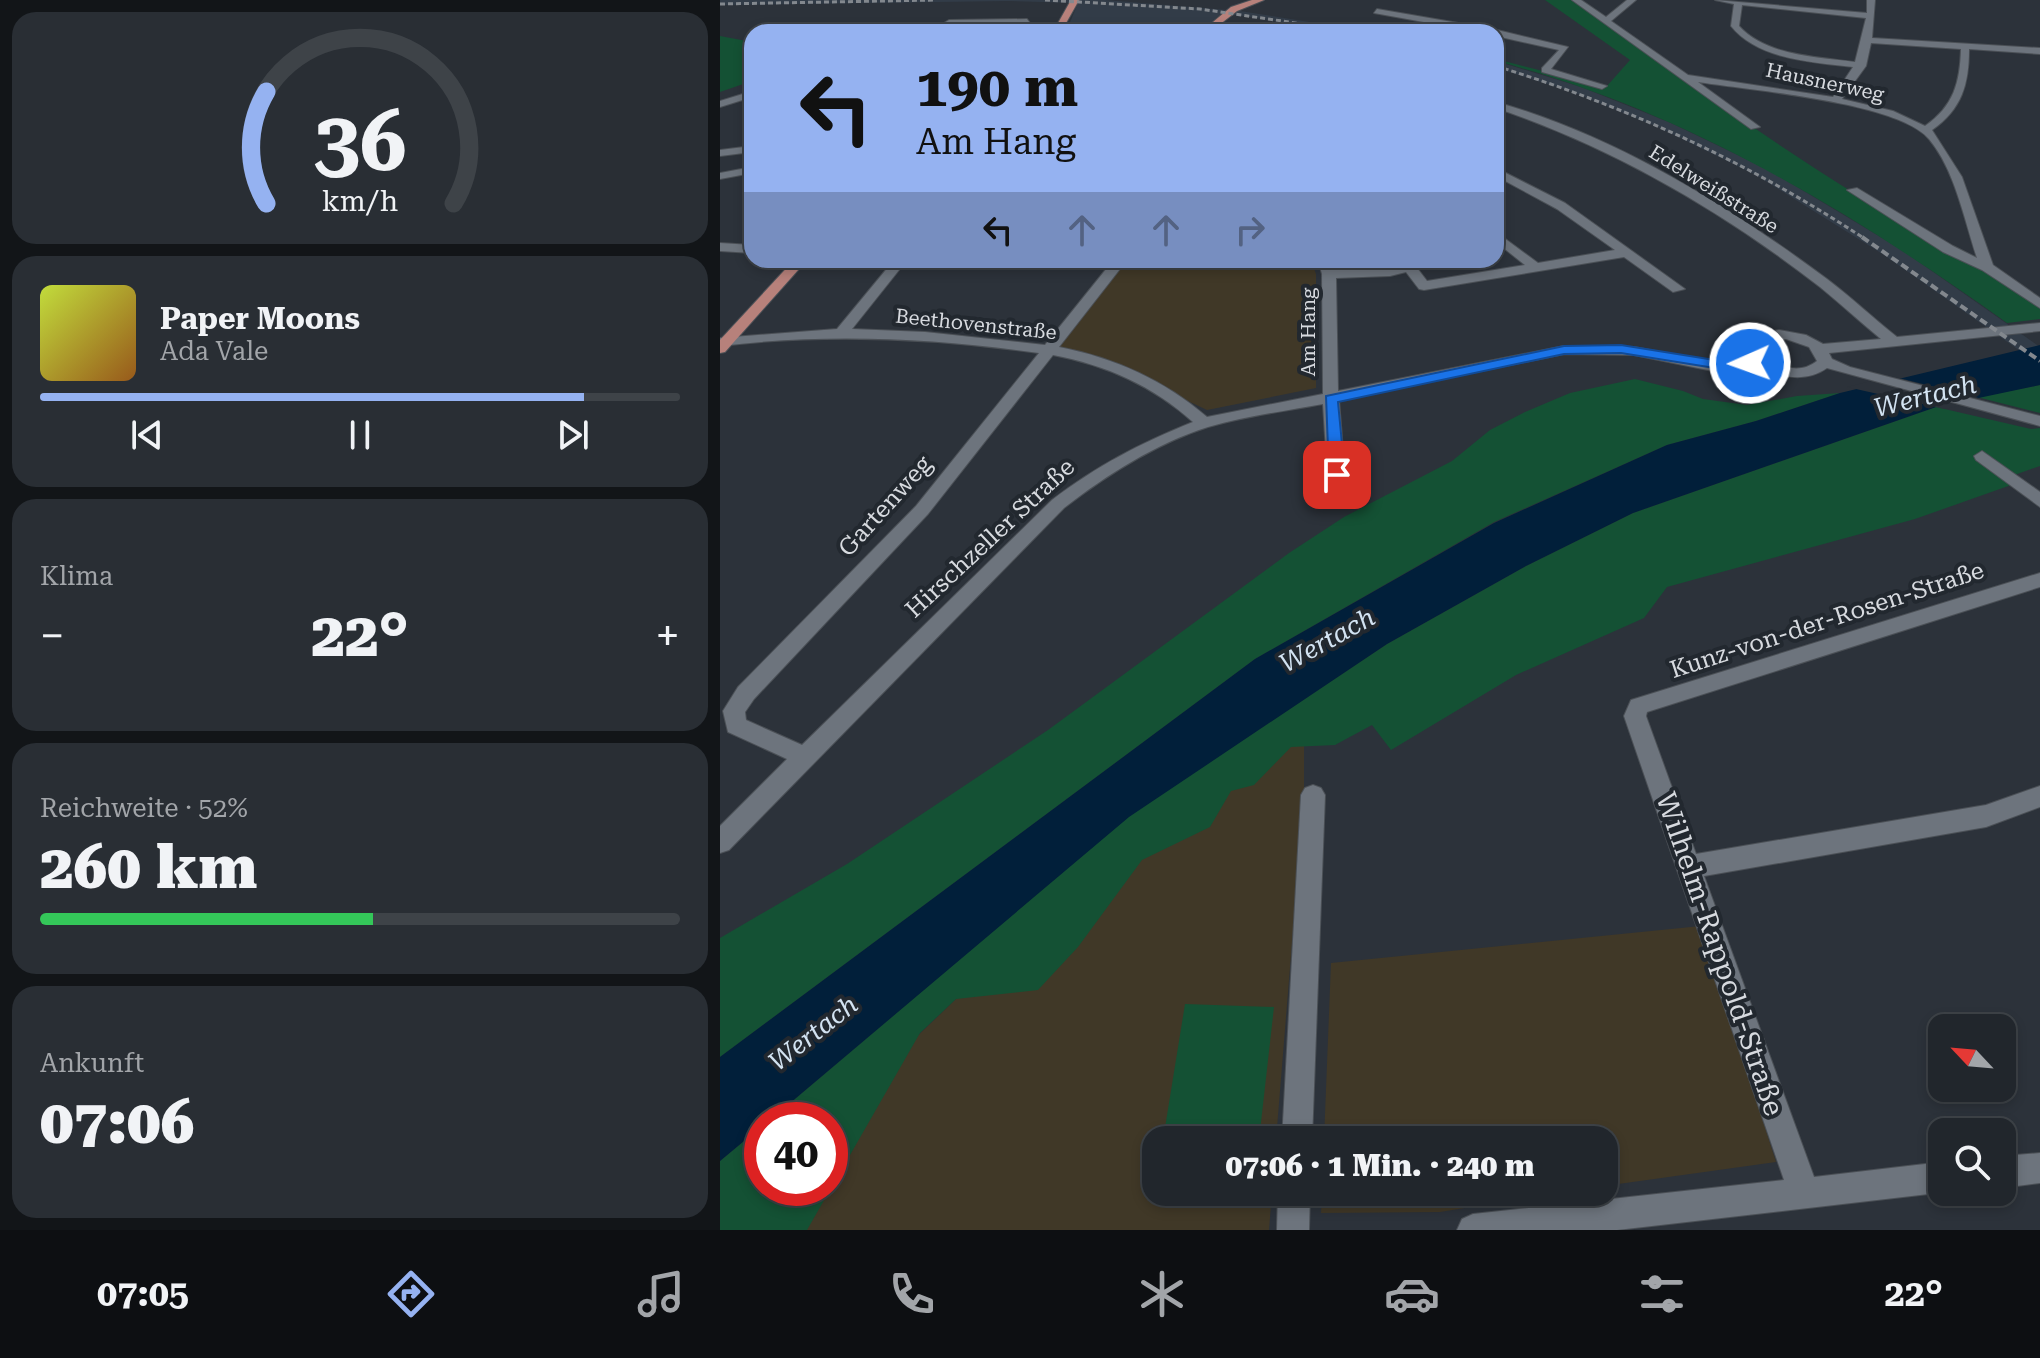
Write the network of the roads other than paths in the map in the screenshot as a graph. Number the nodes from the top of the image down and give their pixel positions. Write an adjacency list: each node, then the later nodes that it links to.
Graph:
1 (1075, 0): 13 (main road)
2 (1260, 0): 14 (main road)
3 (1396, 0): 15 (street)
4 (1576, 0): 11 (street)
5 (1632, 0): 11 (street)
6 (1719, 0): 8 (street)
7 (1871, 0): 9 (street)
8 (1738, 2): 9 (street); 20 (street)
9 (1871, 16): 17 (street)
10 (1027, 21): 12 (street)
11 (1606, 21): 21 (street)
12 (946, 24)
13 (1062, 24)
14 (1215, 24)
15 (1449, 24)
16 (1504, 34): 22 (street)
17 (1868, 40): 18 (street); 20 (street)
18 (1965, 46): 19 (street); 28 (street)
19 (2040, 51)
20 (1861, 66): 24 (street)
21 (1689, 78): 24 (street, Hausnerweg); 27 (street)
22 (1602, 86)
23 (744, 97): 25 (street)
24 (1836, 100): 28 (street, Hausnerweg)
25 (720, 104)
26 (1504, 108): 53 (street, Edelweißstraße)
27 (1755, 127)
28 (1926, 130): 39 (street)
29 (744, 150): 30 (street)
30 (720, 153)
31 (744, 172): 33 (street)
32 (1504, 175): 38 (street)
33 (720, 176)
34 (1853, 190): 39 (street)
35 (1504, 242): 47 (street)
36 (720, 247): 37 (street)
37 (744, 248)
38 (1623, 253): 47 (street); 48 (street)
39 (1987, 267): 49 (street)
40 (793, 268): 56 (main road)
41 (895, 268): 52 (street)
42 (1115, 268): 58 (street, Gartenweg)
43 (1327, 268): 63 (street, Am Hang)
44 (1340, 268): 45 (street)
45 (1397, 268)
46 (1410, 268): 47 (street)
47 (1536, 268)
48 (1678, 289)
49 (2040, 304)
50 (2040, 327): 53 (street)
51 (1737, 333): 57 (street)
52 (841, 334): 56 (street, Beethovenstraße); 58 (street, Beethovenstraße)
53 (1888, 337): 55 (street)
54 (1803, 338): 55 (street); 57 (street); 59 (street)
55 (1846, 340): 59 (street)
56 (722, 344)
57 (1759, 347): 60 (street, Hirschzeller Straße); 61 (street)
58 (1051, 349): 66 (street, Beethovenstraße); 72 (street, Gartenweg)
59 (1822, 355): 62 (street); 64 (street)
60 (1730, 371): 61 (street, Hirschzeller Straße); 63 (street, Hirschzeller Straße)
61 (1787, 371): 62 (street)
62 (1809, 372): 64 (street)
63 (1331, 399): 66 (street, Hirschzeller Straße); 68 (street, Am Hang)
64 (1989, 408): 65 (street)
65 (2040, 421)
66 (1204, 423): 72 (street, Hirschzeller Straße)
67 (1982, 456): 69 (street)
68 (1338, 501)
69 (2040, 501)
70 (2040, 580): 71 (street, Kunz-von-der-Rosen-Straße)
71 (1635, 716): 76 (street, Wilhelm-Rappold-Straße)
72 (803, 756): 75 (street, Hirschzeller Straße)
73 (1313, 795): 77 (street)
74 (2040, 796): 76 (street)
75 (720, 842)
76 (1689, 867): 81 (street, Wilhelm-Rappold-Straße)
77 (1298, 1126)
78 (2040, 1168): 79 (street)
79 (2016, 1171)
80 (1928, 1180): 81 (street)
81 (1804, 1193): 84 (street)
82 (1294, 1206): 83 (street)
83 (1293, 1230)
84 (1473, 1230)

